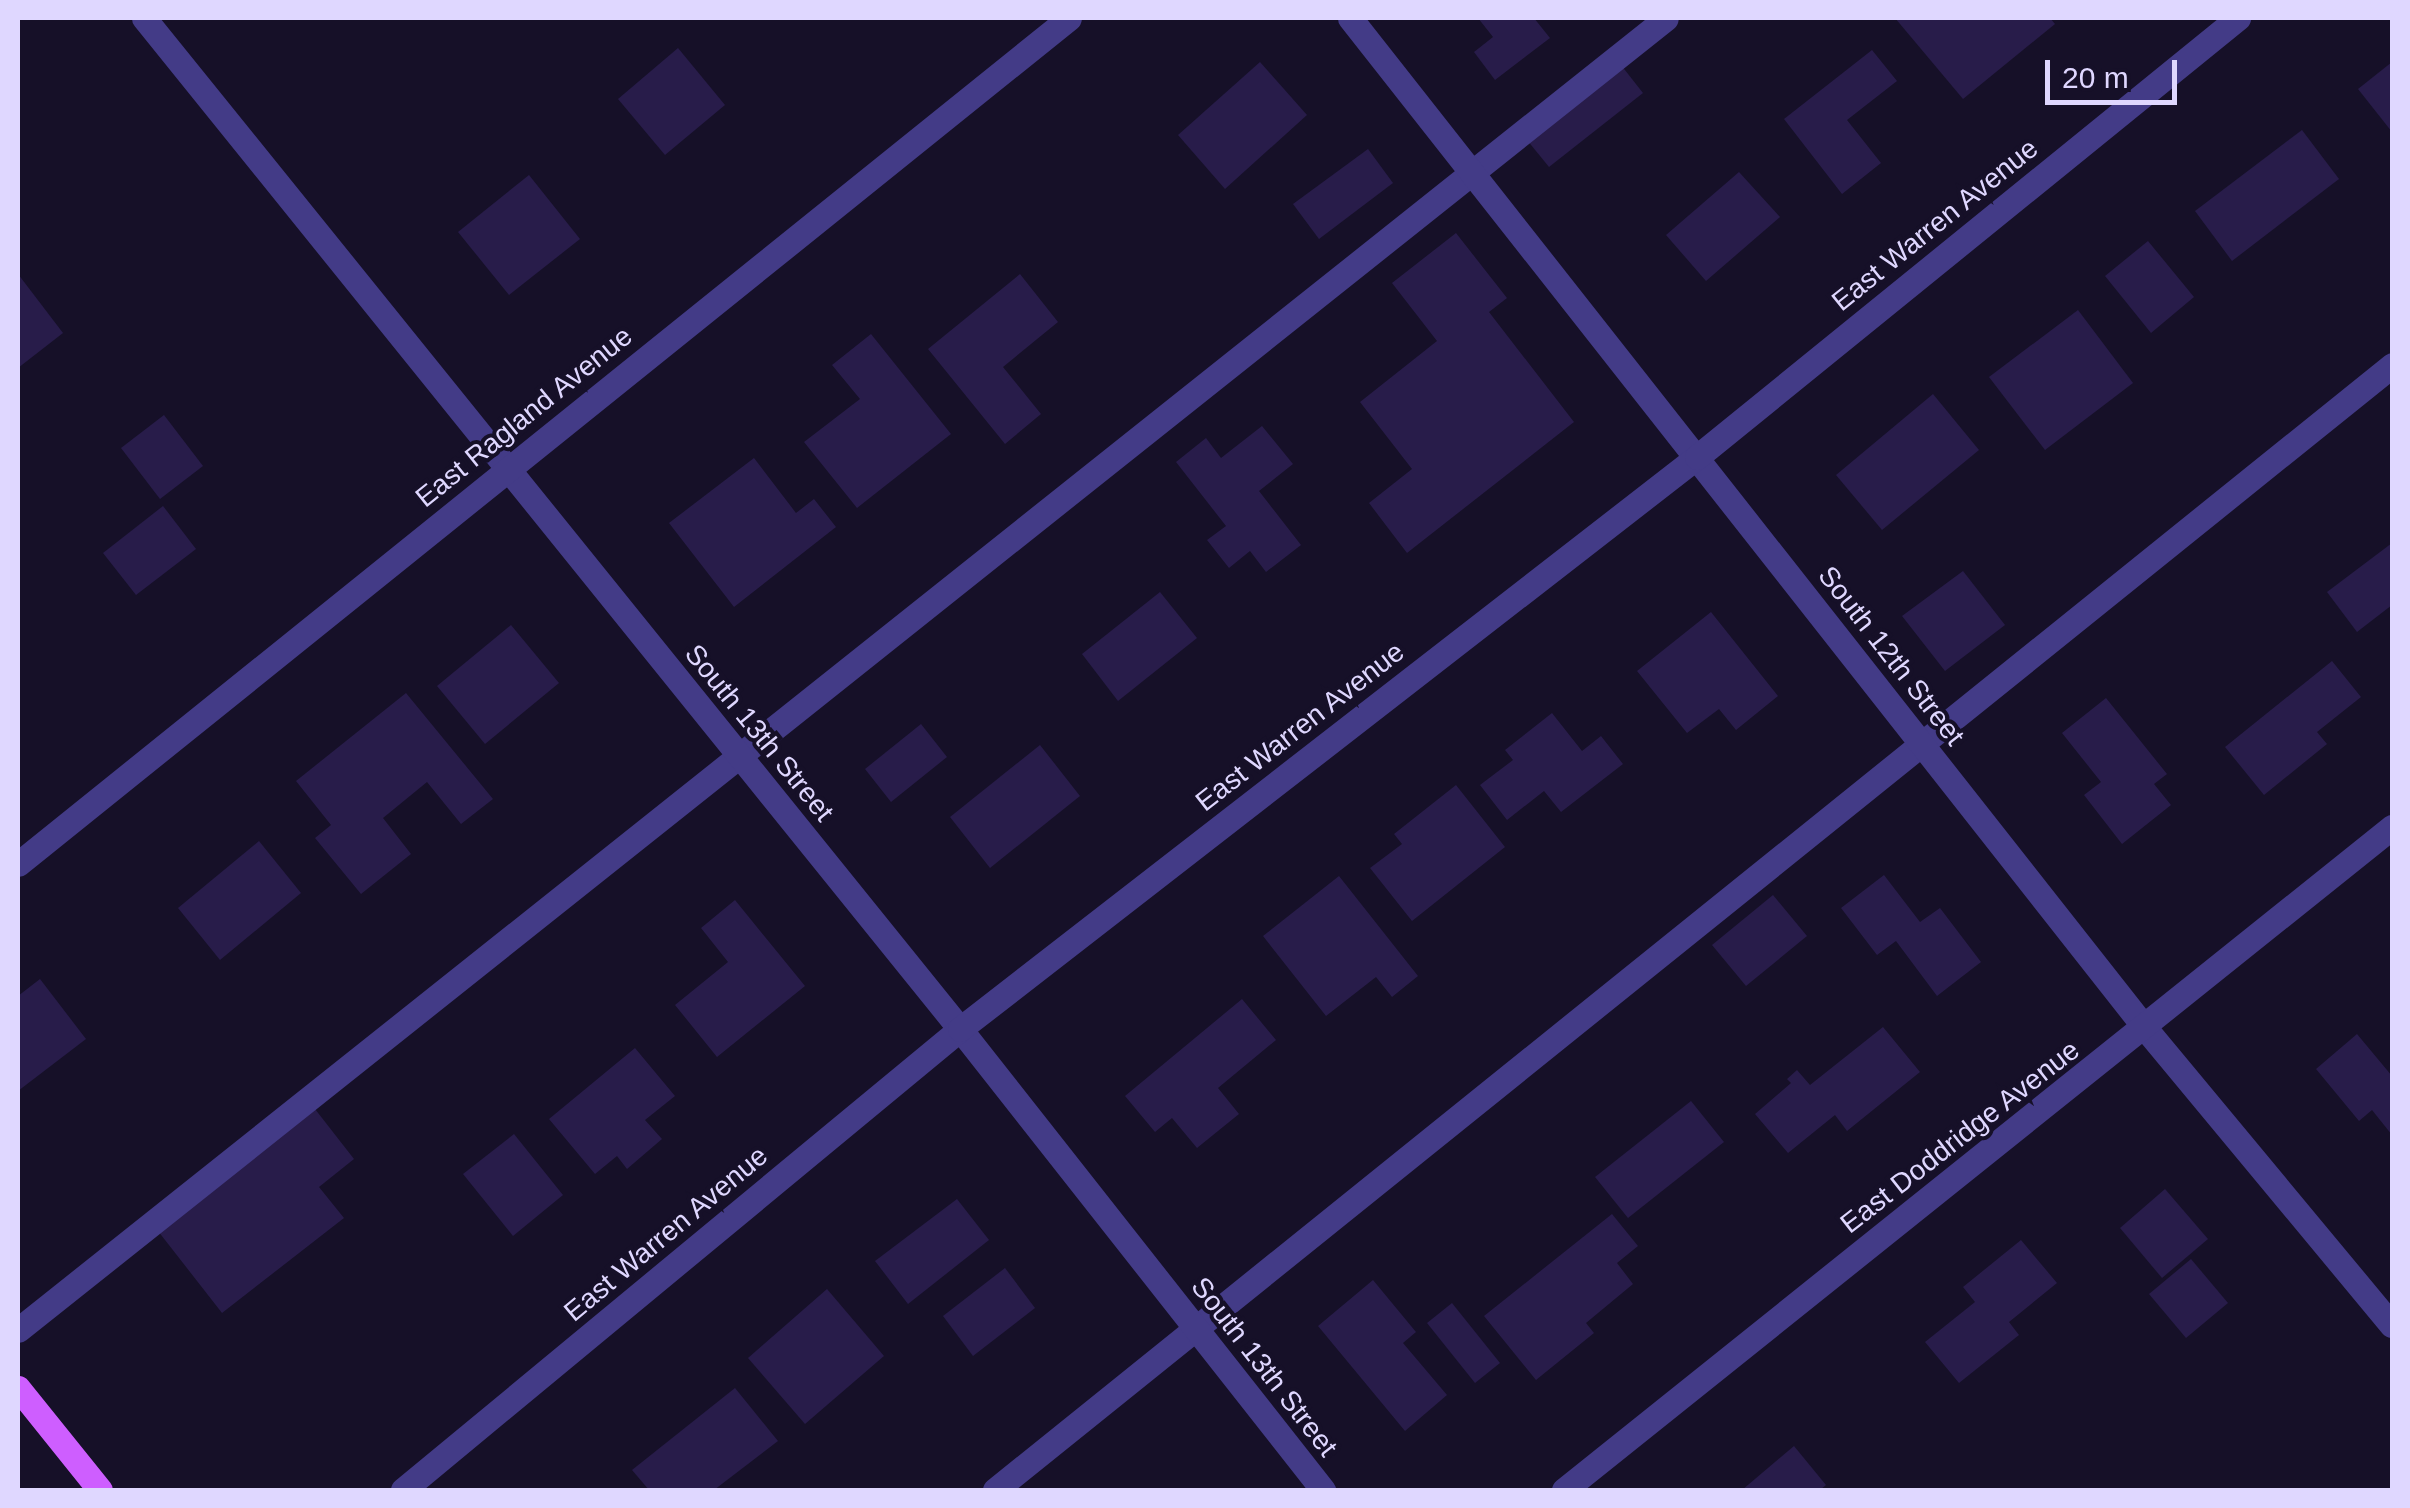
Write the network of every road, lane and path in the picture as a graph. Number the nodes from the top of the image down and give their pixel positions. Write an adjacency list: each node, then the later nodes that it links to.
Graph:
1 (144, 18): 9 (street, South 13th Street)
2 (1070, 18): 9 (street, East Ragland Avenue)
3 (1350, 18): 6 (street, South 12th Street)
4 (1666, 18): 6 (street)
5 (2238, 18): 8 (street, East Warren Avenue)
6 (1472, 173): 8 (street, South 12th Street); 11 (street)
7 (2392, 365): 10 (street)
8 (1696, 457): 10 (street, South 12th Street); 15 (street, East Warren Avenue)
9 (507, 469): 11 (street, South 13th Street); 13 (street, East Ragland Avenue)
10 (1924, 746): 14 (street, South 12th Street); 17 (street)
11 (739, 755): 15 (street, South 13th Street); 18 (street)
12 (2392, 827): 14 (street, East Doddridge Avenue)
13 (18, 864)
14 (2145, 1028): 16 (street, South 12th Street); 24 (street, East Doddridge Avenue)
15 (960, 1029): 17 (street, South 13th Street); 21 (street, East Warren Avenue)
16 (2392, 1325)
17 (1196, 1328): 22 (street); 23 (street, South 13th Street)
18 (18, 1330)
19 (18, 1388): 20 (main road)
20 (100, 1490)
21 (403, 1490)
22 (995, 1490)
23 (1323, 1490)
24 (1564, 1490)

